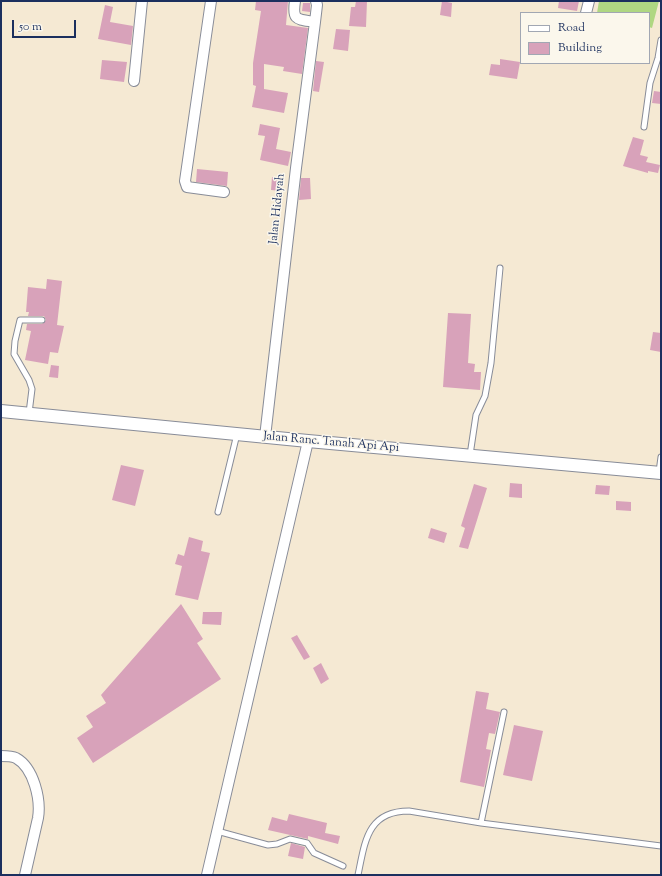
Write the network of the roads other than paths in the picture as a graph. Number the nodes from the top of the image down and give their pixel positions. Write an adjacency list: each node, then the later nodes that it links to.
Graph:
1 (142, 1): 9 (street)
2 (211, 1): 11 (street)
3 (295, 1): 7 (street)
4 (316, 1): 7 (street, Jalan Hidayah)
5 (589, 1): 6 (street)
6 (586, 12)
7 (315, 22): 17 (street, Jalan Hidayah)
8 (661, 40): 10 (lane)
9 (134, 81)
10 (644, 127)
11 (224, 192)
12 (500, 268): 19 (lane)
13 (42, 320): 15 (lane)
14 (1, 411): 15 (street, Jalan Ranc. Tanah Api Api)
15 (29, 413): 16 (street, Jalan Ranc. Tanah Api Api)
16 (237, 434): 17 (street, Jalan Ranc. Tanah Api Api); 22 (lane)
17 (265, 437): 18 (street, Jalan Ranc. Tanah Api Api)
18 (308, 442): 19 (street, Jalan Ranc. Tanah Api Api); 26 (street)
19 (469, 456): 21 (street, Jalan Ranc. Tanah Api Api)
20 (661, 457): 21 (lane)
21 (660, 473)
22 (218, 512)
23 (504, 712): 25 (lane)
24 (1, 756): 29 (street)
25 (481, 823): 27 (lane); 31 (lane)
26 (217, 831): 28 (lane); 30 (street)
27 (661, 846)
28 (343, 866)
29 (25, 875)
30 (207, 875)
31 (358, 875)

